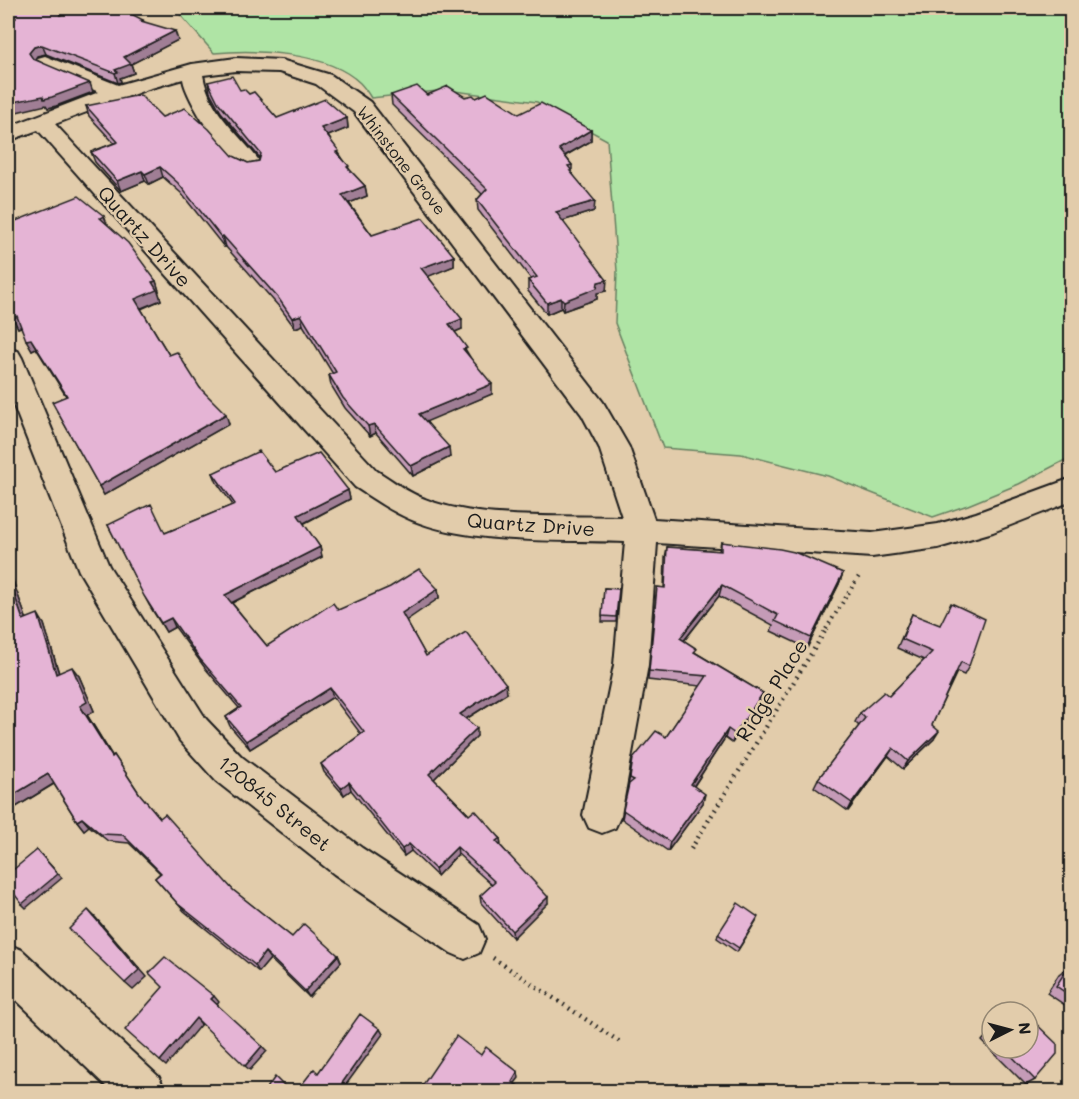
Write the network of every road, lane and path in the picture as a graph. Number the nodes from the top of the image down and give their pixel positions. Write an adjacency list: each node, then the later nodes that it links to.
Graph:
1 (45, 62): 3 (street)
2 (192, 70): 3 (street, Whinstone Grove); 6 (street); 9 (street, Whinstone Grove)
3 (119, 93): 4 (street, Whinstone Grove)
4 (42, 122): 5 (street, Whinstone Grove); 9 (street, Quartz Drive)
5 (8, 134)
6 (251, 165)
7 (8, 358): 13 (street, 120845 Street)
8 (1071, 489): 10 (street, Quartz Drive)
9 (642, 530): 10 (street, Quartz Drive); 11 (street)
10 (872, 545): 12 (path, Ridge Place)
11 (602, 815)
12 (691, 849)
13 (465, 939): 15 (path)
14 (8, 964): 16 (street)
15 (620, 1042)
16 (144, 1092)

